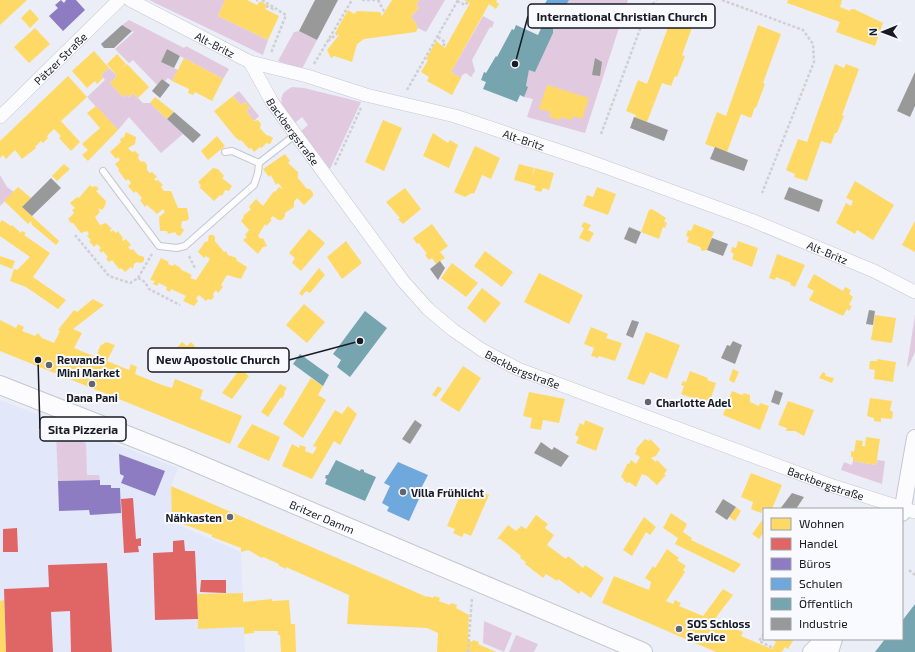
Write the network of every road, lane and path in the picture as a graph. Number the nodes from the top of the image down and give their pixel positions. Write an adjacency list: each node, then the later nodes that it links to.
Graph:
1 (120, 0): 23 (street, Pätzer Straße)
2 (130, 0): 18 (street, Alt-Britz)
3 (262, 0): 12 (path)
4 (352, 0): 16 (path)
5 (362, 0): 6 (path)
6 (379, 0): 13 (path)
7 (656, 0): 24 (path)
8 (722, 0): 30 (path)
9 (457, 1): 10 (path); 15 (path)
10 (468, 2)
11 (266, 6): 12 (path)
12 (275, 8): 19 (path)
13 (385, 12)
14 (337, 34): 16 (path)
15 (438, 37): 17 (path); 22 (path)
16 (326, 43): 20 (path)
17 (443, 47)
18 (250, 62): 19 (street, Alt-Britz); 25 (street, Backbergstraße)
19 (264, 66): 20 (street, Alt-Britz)
20 (307, 76): 21 (street, Alt-Britz)
21 (366, 96): 22 (street, Alt-Britz); 29 (path)
22 (399, 103): 36 (street, Alt-Britz)
23 (0, 117)
24 (601, 134)
25 (295, 135): 27 (lane); 29 (street, Backbergstraße)
26 (225, 152): 27 (lane)
27 (259, 163): 33 (lane)
28 (103, 171): 32 (lane)
29 (328, 180): 40 (street, Backbergstraße)
30 (762, 193)
31 (75, 235): 35 (path)
32 (159, 246): 33 (lane); 35 (path)
33 (185, 246): 34 (path)
34 (195, 268)
35 (138, 278): 37 (path)
36 (915, 292)
37 (180, 305)
38 (0, 385): 44 (main road, Britzer Damm)
39 (915, 438): 41 (street)
40 (895, 508)
41 (907, 512)
42 (909, 570): 43 (path)
43 (915, 575)
44 (473, 580): 49 (path); 50 (main road, Britzer Damm)
45 (763, 636): 48 (path)
46 (823, 640): 51 (street)
47 (834, 640): 52 (street)
48 (773, 648)
49 (468, 652)
50 (643, 652)
51 (812, 652)
52 (830, 652)

